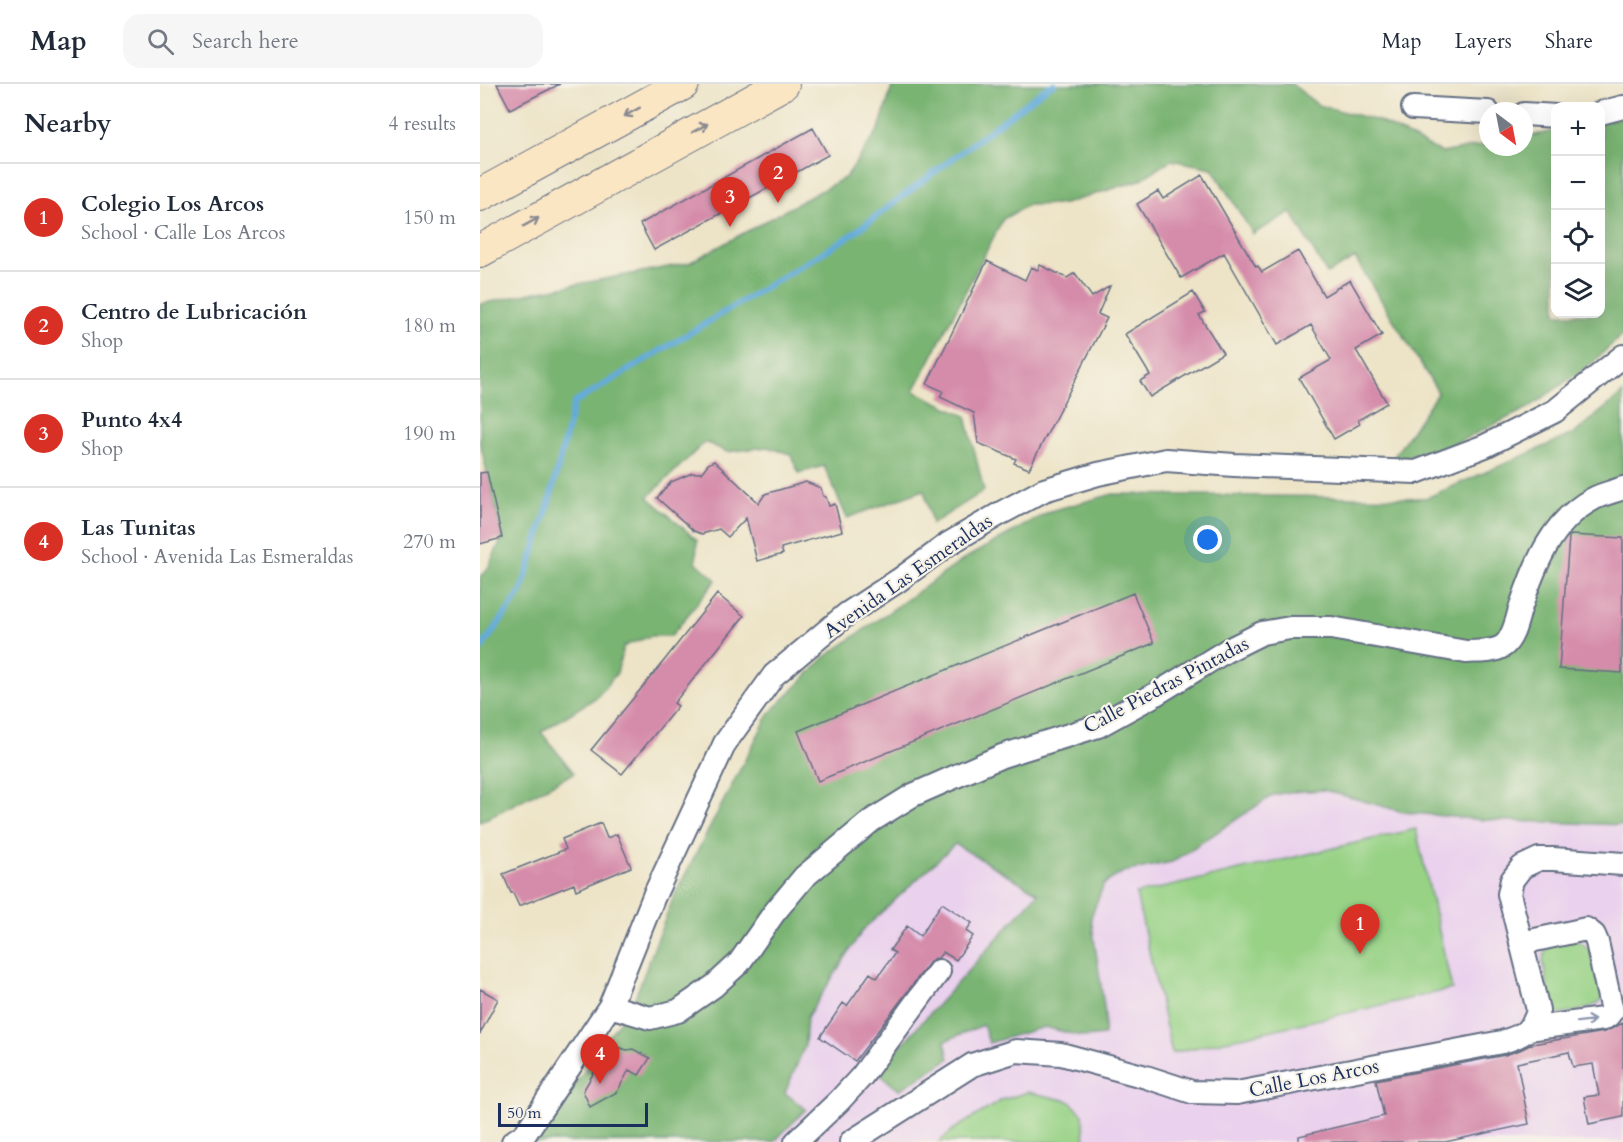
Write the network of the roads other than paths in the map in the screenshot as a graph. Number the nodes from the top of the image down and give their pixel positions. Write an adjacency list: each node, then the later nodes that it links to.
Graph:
1 (683, 84): 9 (main road, one-way to 9)
2 (783, 84): 10 (main road, one-way to 2)
3 (1623, 107): 6 (street)
4 (1413, 108): 5 (street)
5 (1479, 112)
6 (1605, 112)
7 (1533, 115): 8 (street)
8 (1551, 116)
9 (480, 195)
10 (480, 251)
11 (1623, 356): 16 (street, Avenida Las Esmeraldas)
12 (1623, 488): 16 (street, Calle Piedras Pintadas)
13 (1623, 864): 14 (street)
14 (1521, 943): 17 (street); 17 (street, Calle Los Arcos, one-way to 14)
15 (939, 971): 19 (street)
16 (610, 1006): 18 (street, Avenida Las Esmeraldas)
17 (1528, 1029): 20 (street, Calle Los Arcos)
18 (513, 1142)
19 (796, 1142)
20 (850, 1142)

